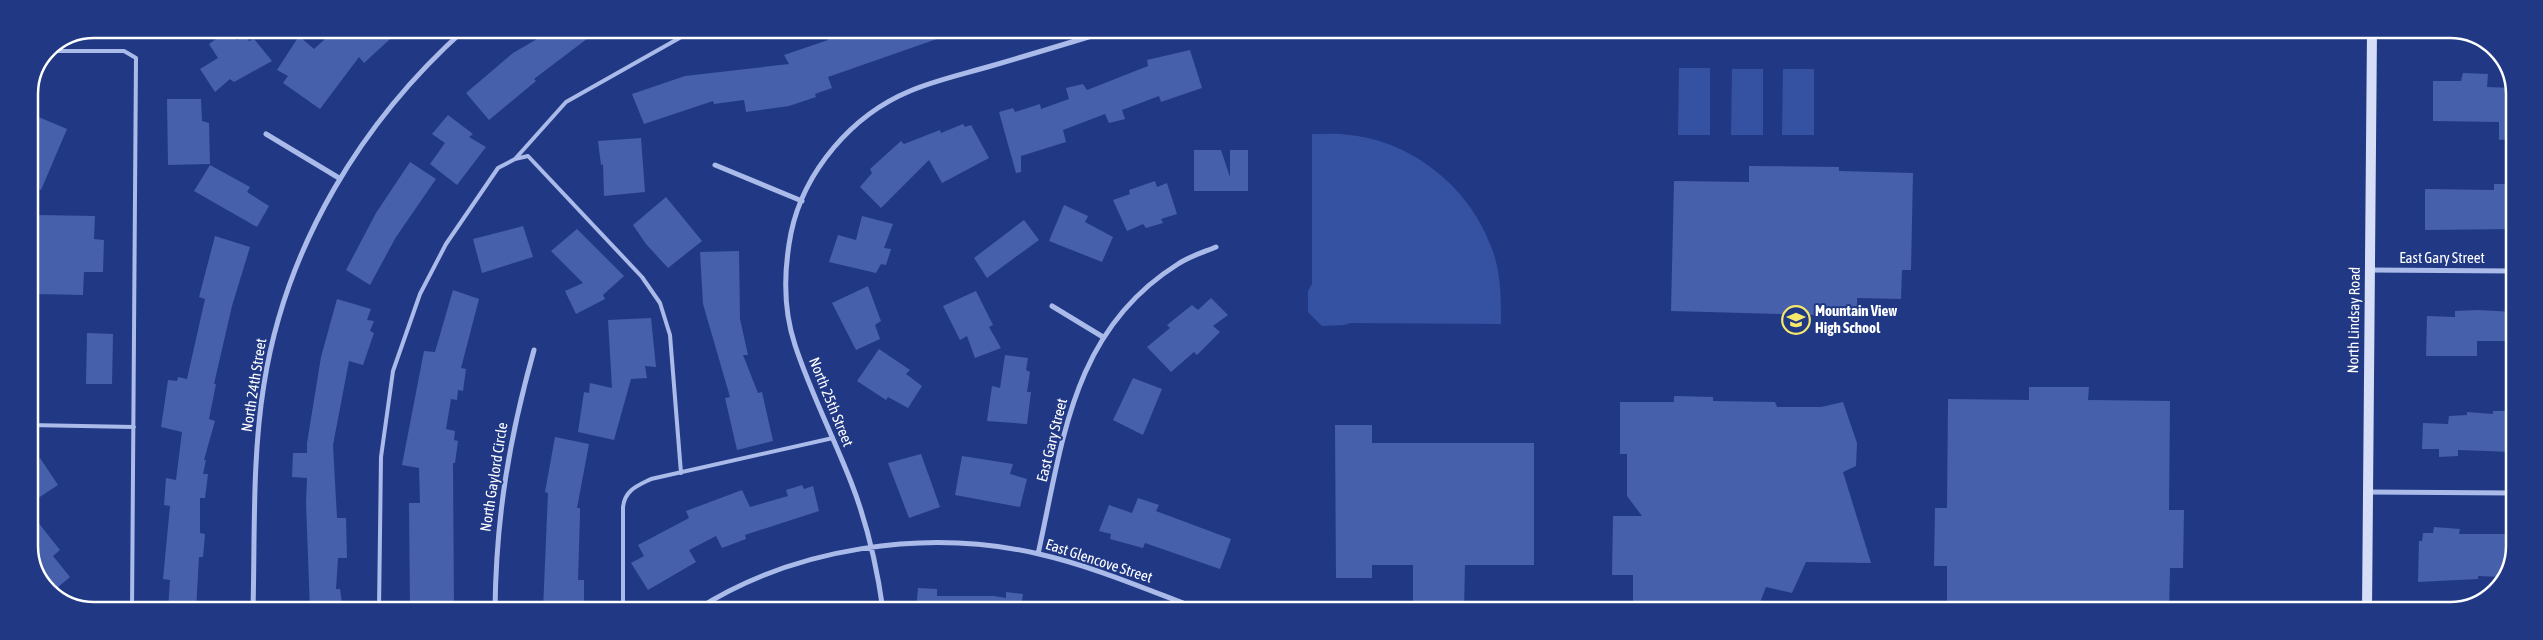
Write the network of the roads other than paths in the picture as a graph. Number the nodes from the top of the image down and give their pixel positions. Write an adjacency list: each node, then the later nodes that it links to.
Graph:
1 (679, 38): 7 (lane)
2 (1084, 38): 10 (street, North 25th Street)
3 (2372, 38): 12 (main road, North Lindsay Road)
4 (454, 40): 9 (street, North 24th Street)
5 (58, 51): 18 (lane)
6 (266, 134): 9 (street)
7 (515, 159): 20 (lane); 27 (lane)
8 (715, 165): 10 (street)
9 (339, 178): 26 (street, North 24th Street)
10 (802, 201): 19 (street, North 25th Street)
11 (1216, 247): 15 (street, East Gary Street)
12 (2370, 270): 13 (street, East Gary Street); 21 (main road, North Lindsay Road)
13 (2505, 271)
14 (1052, 306): 15 (street)
15 (1103, 337): 24 (street, East Gary Street)
16 (534, 350): 28 (street, North Gaylord Circle)
17 (38, 424): 18 (lane)
18 (134, 427): 25 (lane)
19 (833, 438): 20 (lane); 23 (street, North 25th Street)
20 (681, 473): 29 (lane)
21 (2368, 492): 22 (street); 33 (main road, North Lindsay Road)
22 (2506, 493)
23 (872, 548): 24 (street, East Glencove Street); 30 (street, East Glencove Street); 31 (street, North 25th Street)
24 (1038, 554): 32 (street, East Glencove Street)
25 (132, 602)
26 (253, 602)
27 (379, 602)
28 (495, 602)
29 (623, 602)
30 (712, 602)
31 (882, 602)
32 (1182, 602)
33 (2367, 602)

